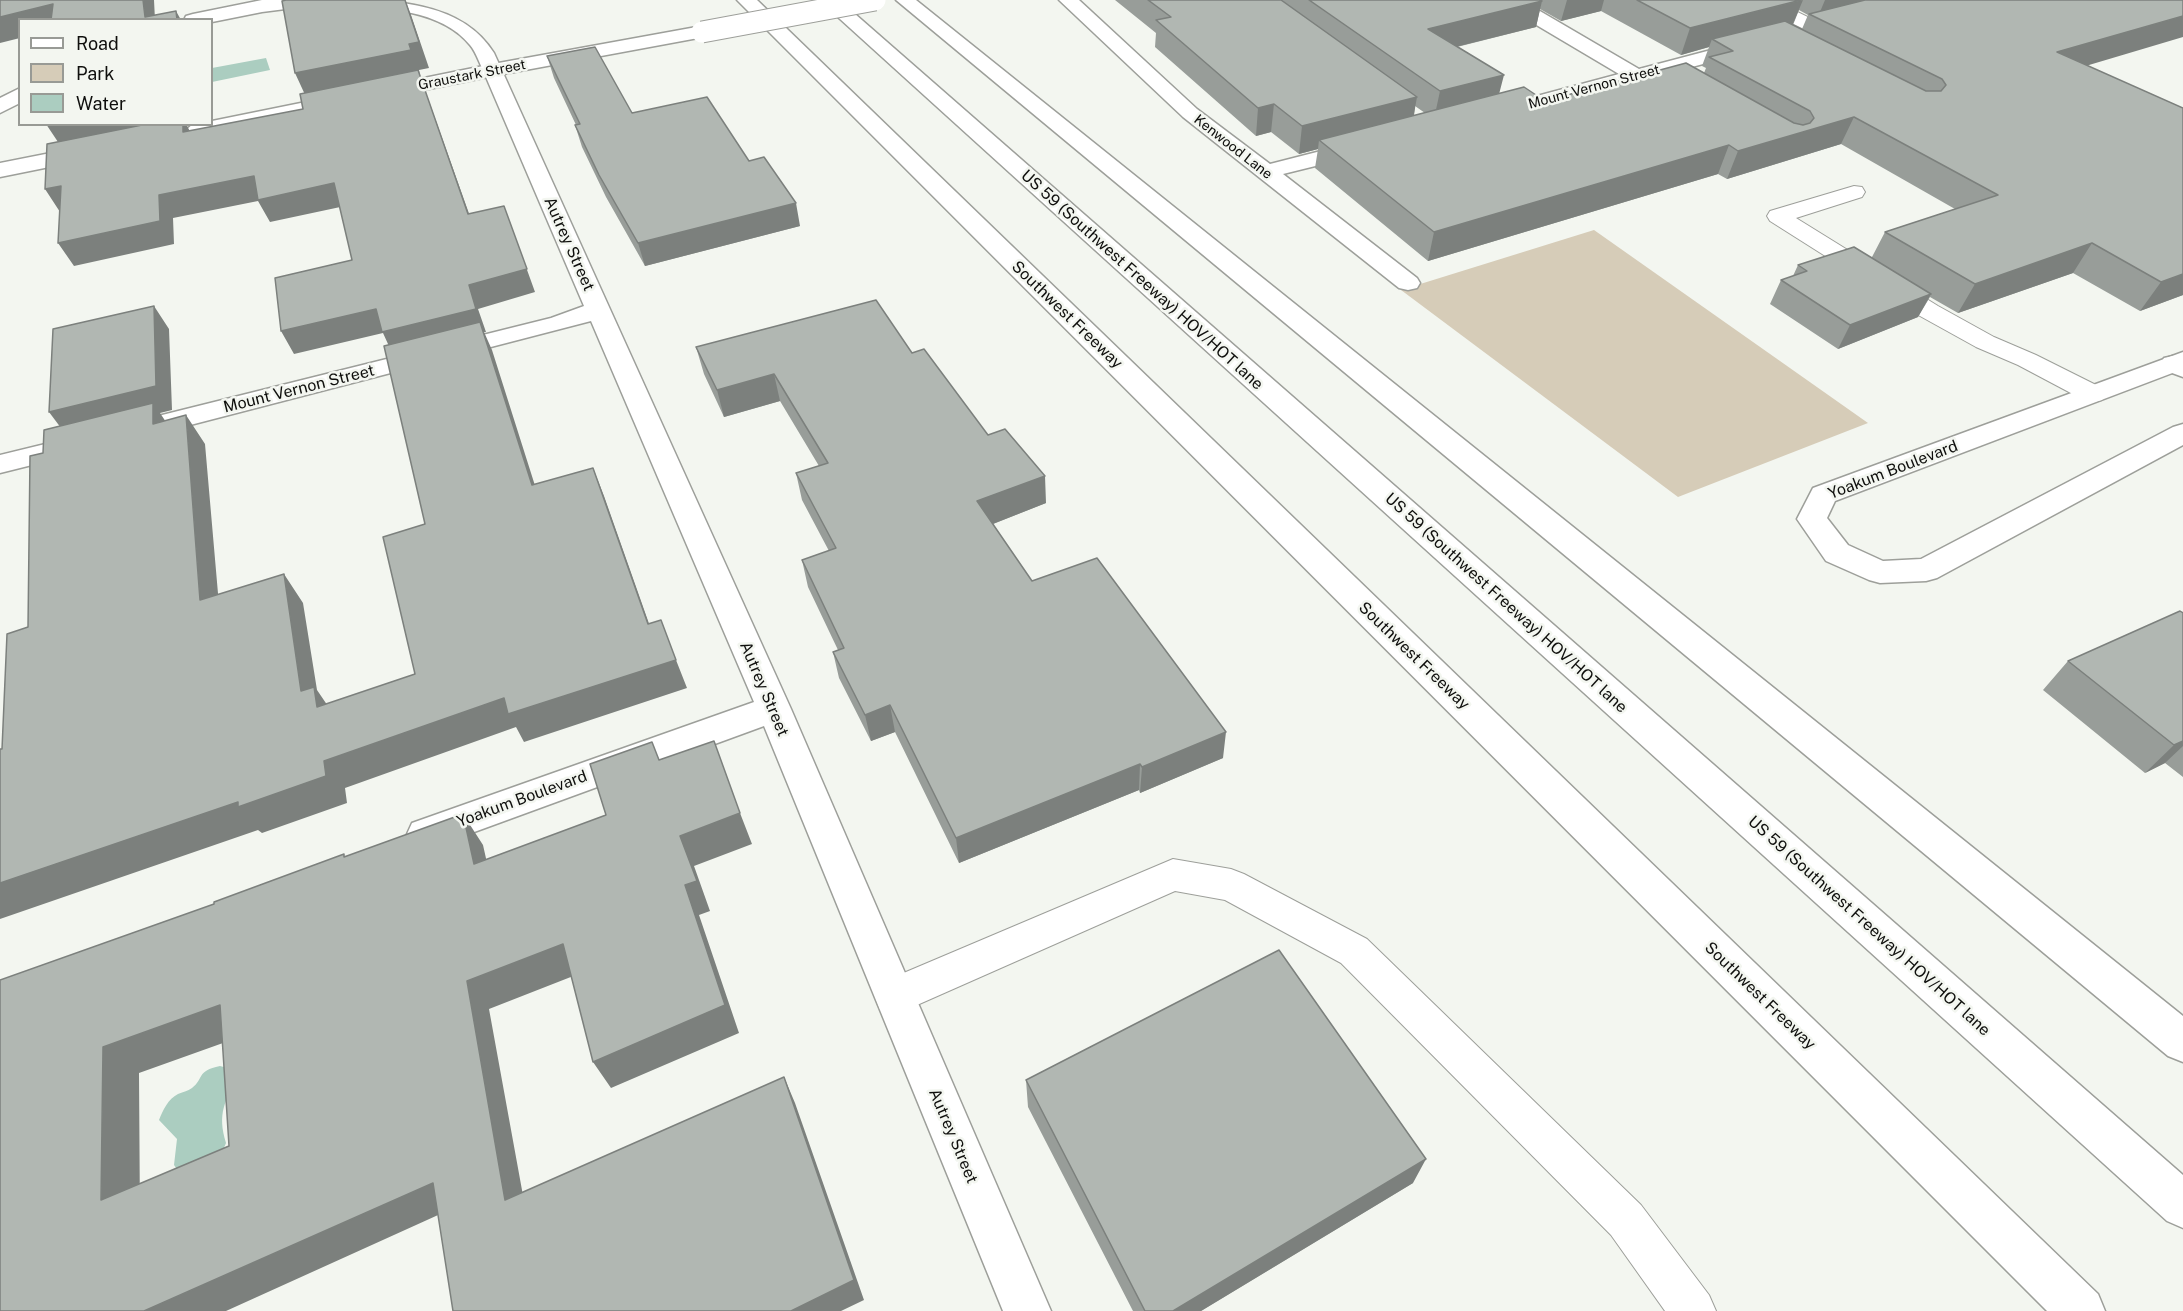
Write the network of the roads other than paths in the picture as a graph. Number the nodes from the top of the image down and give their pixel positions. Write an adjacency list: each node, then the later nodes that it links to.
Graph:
1 (309, 0): 10 (main road)
2 (342, 0): 16 (main road, Autrey Street)
3 (747, 0): 42 (main road, Southwest Freeway)
4 (828, 0): 39 (main road, US 59 (Southwest Freeway) HOV/HOT lane)
5 (875, 0): 16 (main road, Graustark Street, bridge)
6 (905, 0): 38 (main road)
7 (1068, 0): 27 (main road, Kenwood Lane)
8 (1508, 0): 18 (main road)
9 (1759, 0): 13 (lane)
10 (261, 3): 11 (main road)
11 (201, 18)
12 (1837, 23): 13 (main road)
13 (1816, 28): 14 (main road)
14 (1786, 36)
15 (1766, 42): 17 (main road, Mount Vernon Street)
16 (493, 70): 23 (main road, Graustark Street); 30 (main road, Autrey Street)
17 (1659, 70): 18 (main road, Mount Vernon Street); 19 (lane)
18 (1637, 76): 22 (main road, Mount Vernon Street)
19 (1679, 81)
20 (18, 95): 21 (main road)
21 (0, 107)
22 (1485, 116)
23 (176, 134)
24 (1378, 143): 27 (main road)
25 (106, 149): 26 (main road)
26 (0, 170)
27 (1266, 172): 29 (main road, Kenwood Lane)
28 (1854, 192): 32 (lane)
29 (1408, 283)
30 (598, 310): 34 (main road, Mount Vernon Street); 35 (main road, Autrey Street)
31 (2180, 364): 32 (main road, Yoakum Boulevard)
32 (2093, 394): 33 (main road, Yoakum Boulevard)
33 (2183, 433)
34 (0, 464)
35 (774, 709): 36 (main road, Yoakum Boulevard); 37 (main road, Autrey Street)
36 (392, 846)
37 (894, 996): 40 (main road, Autrey Street); 41 (lane)
38 (2183, 1042)
39 (2183, 1205)
40 (1027, 1311)
41 (1694, 1311)
42 (2081, 1311)

